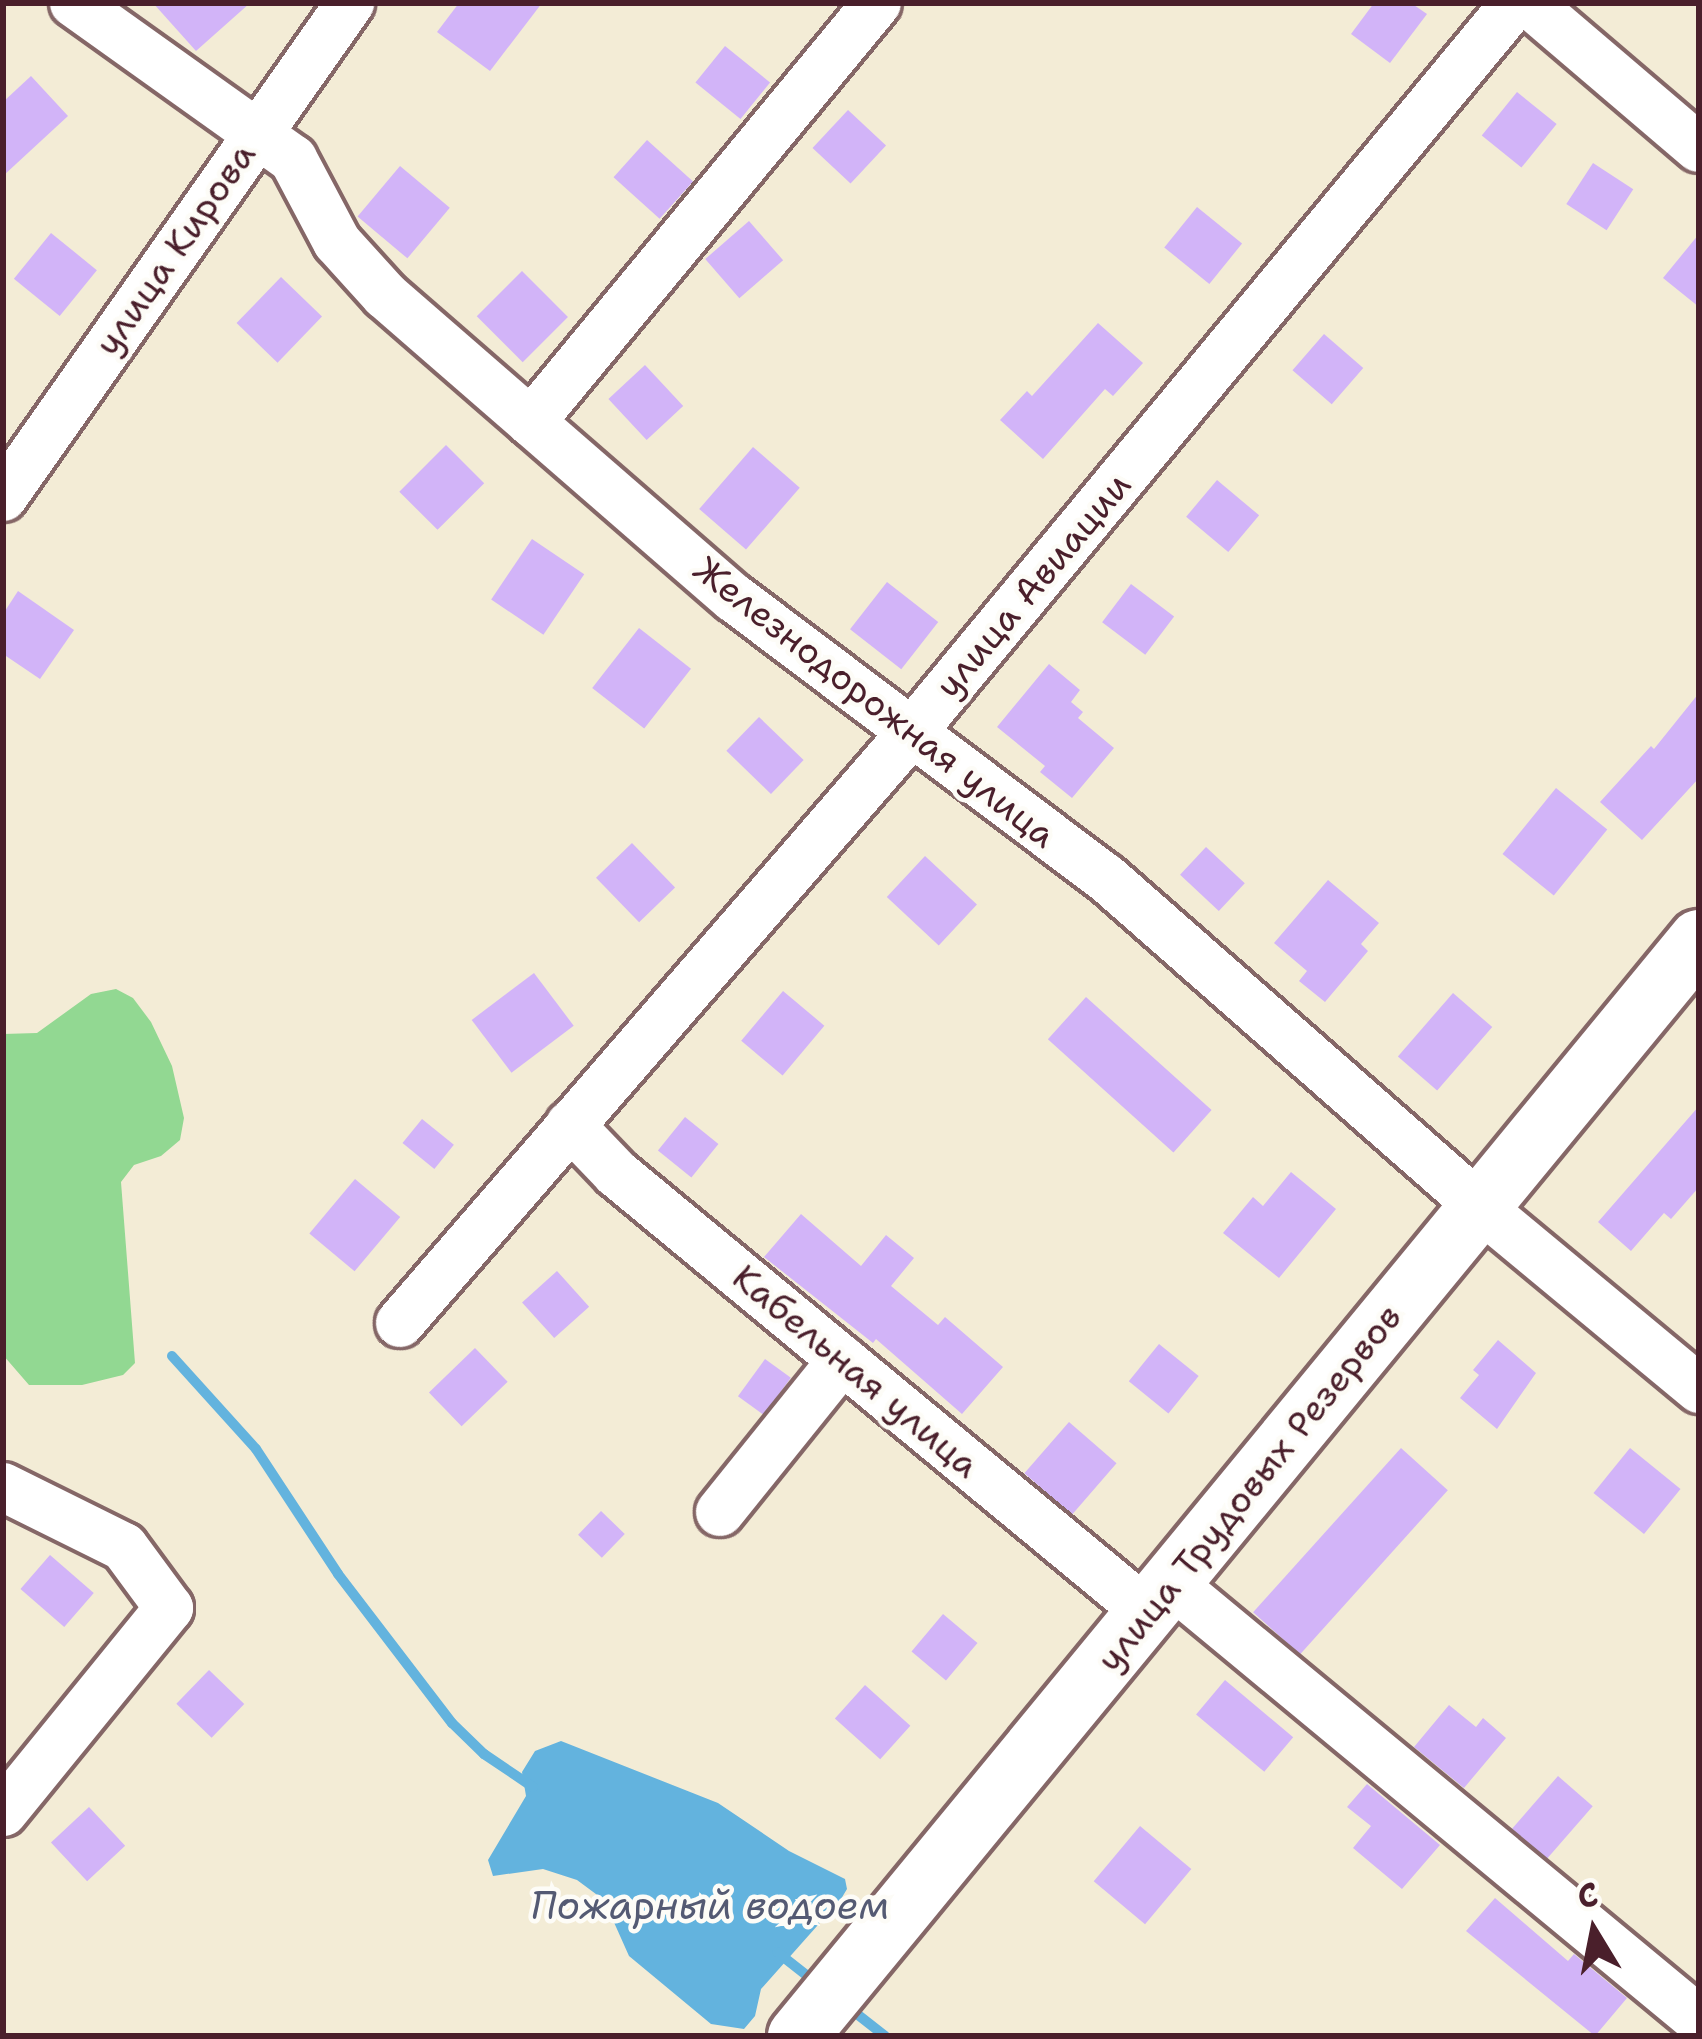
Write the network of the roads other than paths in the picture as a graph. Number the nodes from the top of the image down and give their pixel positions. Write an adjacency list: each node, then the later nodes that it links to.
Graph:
1 (74, 3): 6 (street, Железнодорожная улица)
2 (350, 3): 6 (street, улица Кирова)
3 (877, 3): 8 (street)
4 (1515, 3): 10 (street, улица Авиации)
5 (1529, 3): 7 (street)
6 (258, 129): 8 (street, Железнодорожная улица); 9 (street, улица Кирова)
7 (1699, 148)
8 (531, 422): 10 (street, Железнодорожная улица)
9 (3, 497)
10 (912, 732): 12 (street, улица Авиации); 13 (street, Железнодорожная улица)
11 (1699, 940): 13 (main road, улица Трудовых Резервов)
12 (571, 1125): 14 (street, улица Авиации); 15 (street, Кабельная улица)
13 (1480, 1207): 16 (street, Железнодорожная улица); 19 (main road, улица Трудовых Резервов)
14 (400, 1322)
15 (842, 1360): 18 (street); 19 (street, Кабельная улица)
16 (1699, 1389)
17 (3, 1487): 20 (street)
18 (720, 1512)
19 (1159, 1597): 21 (street, Кабельная улица); 22 (main road, улица Трудовых Резервов)
20 (3, 1812)
21 (1699, 2020)
22 (798, 2036)

